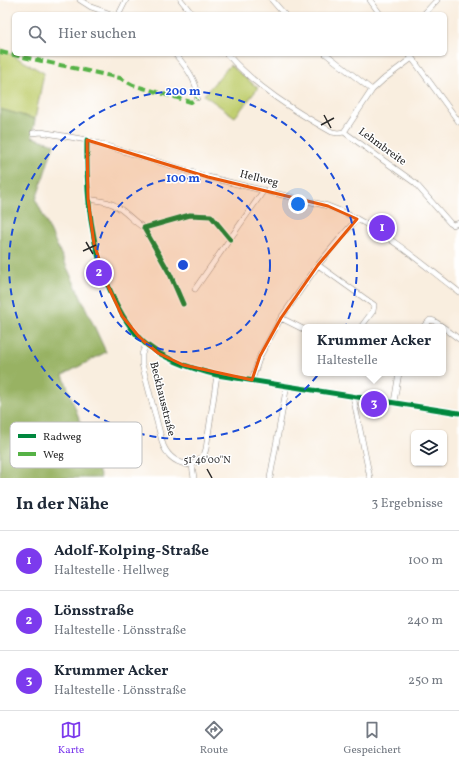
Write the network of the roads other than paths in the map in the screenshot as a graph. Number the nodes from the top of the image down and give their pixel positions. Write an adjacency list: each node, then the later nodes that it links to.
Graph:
1 (80, 0): 7 (street)
2 (126, 0): 8 (street)
3 (181, 0): 9 (street)
4 (272, 0): 10 (street)
5 (370, 0): 11 (street)
6 (437, 0): 12 (street)
7 (105, 12)
8 (120, 12)
9 (190, 12)
10 (282, 12)
11 (379, 12)
12 (426, 12)
13 (177, 56): 18 (street)
14 (229, 56): 20 (street, Lehmbreite)
15 (329, 56): 17 (street)
16 (411, 56): 17 (street); 19 (street)
17 (372, 90): 20 (street)
18 (197, 98)
19 (459, 122)
20 (344, 132): 26 (street, Lehmbreite)
21 (33, 133): 22 (street, Hellweg)
22 (87, 140): 23 (street, Hellweg); 24 (street)
23 (264, 190): 25 (street, Hellweg); 29 (street)
24 (88, 199): 27 (street); 38 (street)
25 (357, 219): 28 (street); 30 (street, Hellweg)
26 (459, 223)
27 (144, 228)
28 (318, 265): 31 (street); 32 (street)
29 (195, 289)
30 (459, 292)
31 (281, 318): 35 (street); 41 (street)
32 (363, 324)
33 (426, 324): 34 (street)
34 (438, 324)
35 (302, 328)
36 (446, 329): 37 (street)
37 (459, 339)
38 (146, 344): 39 (street); 46 (street, Beckhausstraße)
39 (217, 375): 41 (street); 46 (street)
40 (398, 376): 44 (street)
41 (252, 380): 42 (street)
42 (287, 385): 43 (street); 48 (street)
43 (353, 396): 44 (street); 49 (street)
44 (394, 402): 45 (street)
45 (459, 413)
46 (192, 465): 47 (street)
47 (194, 478)
48 (270, 478)
49 (370, 478)

